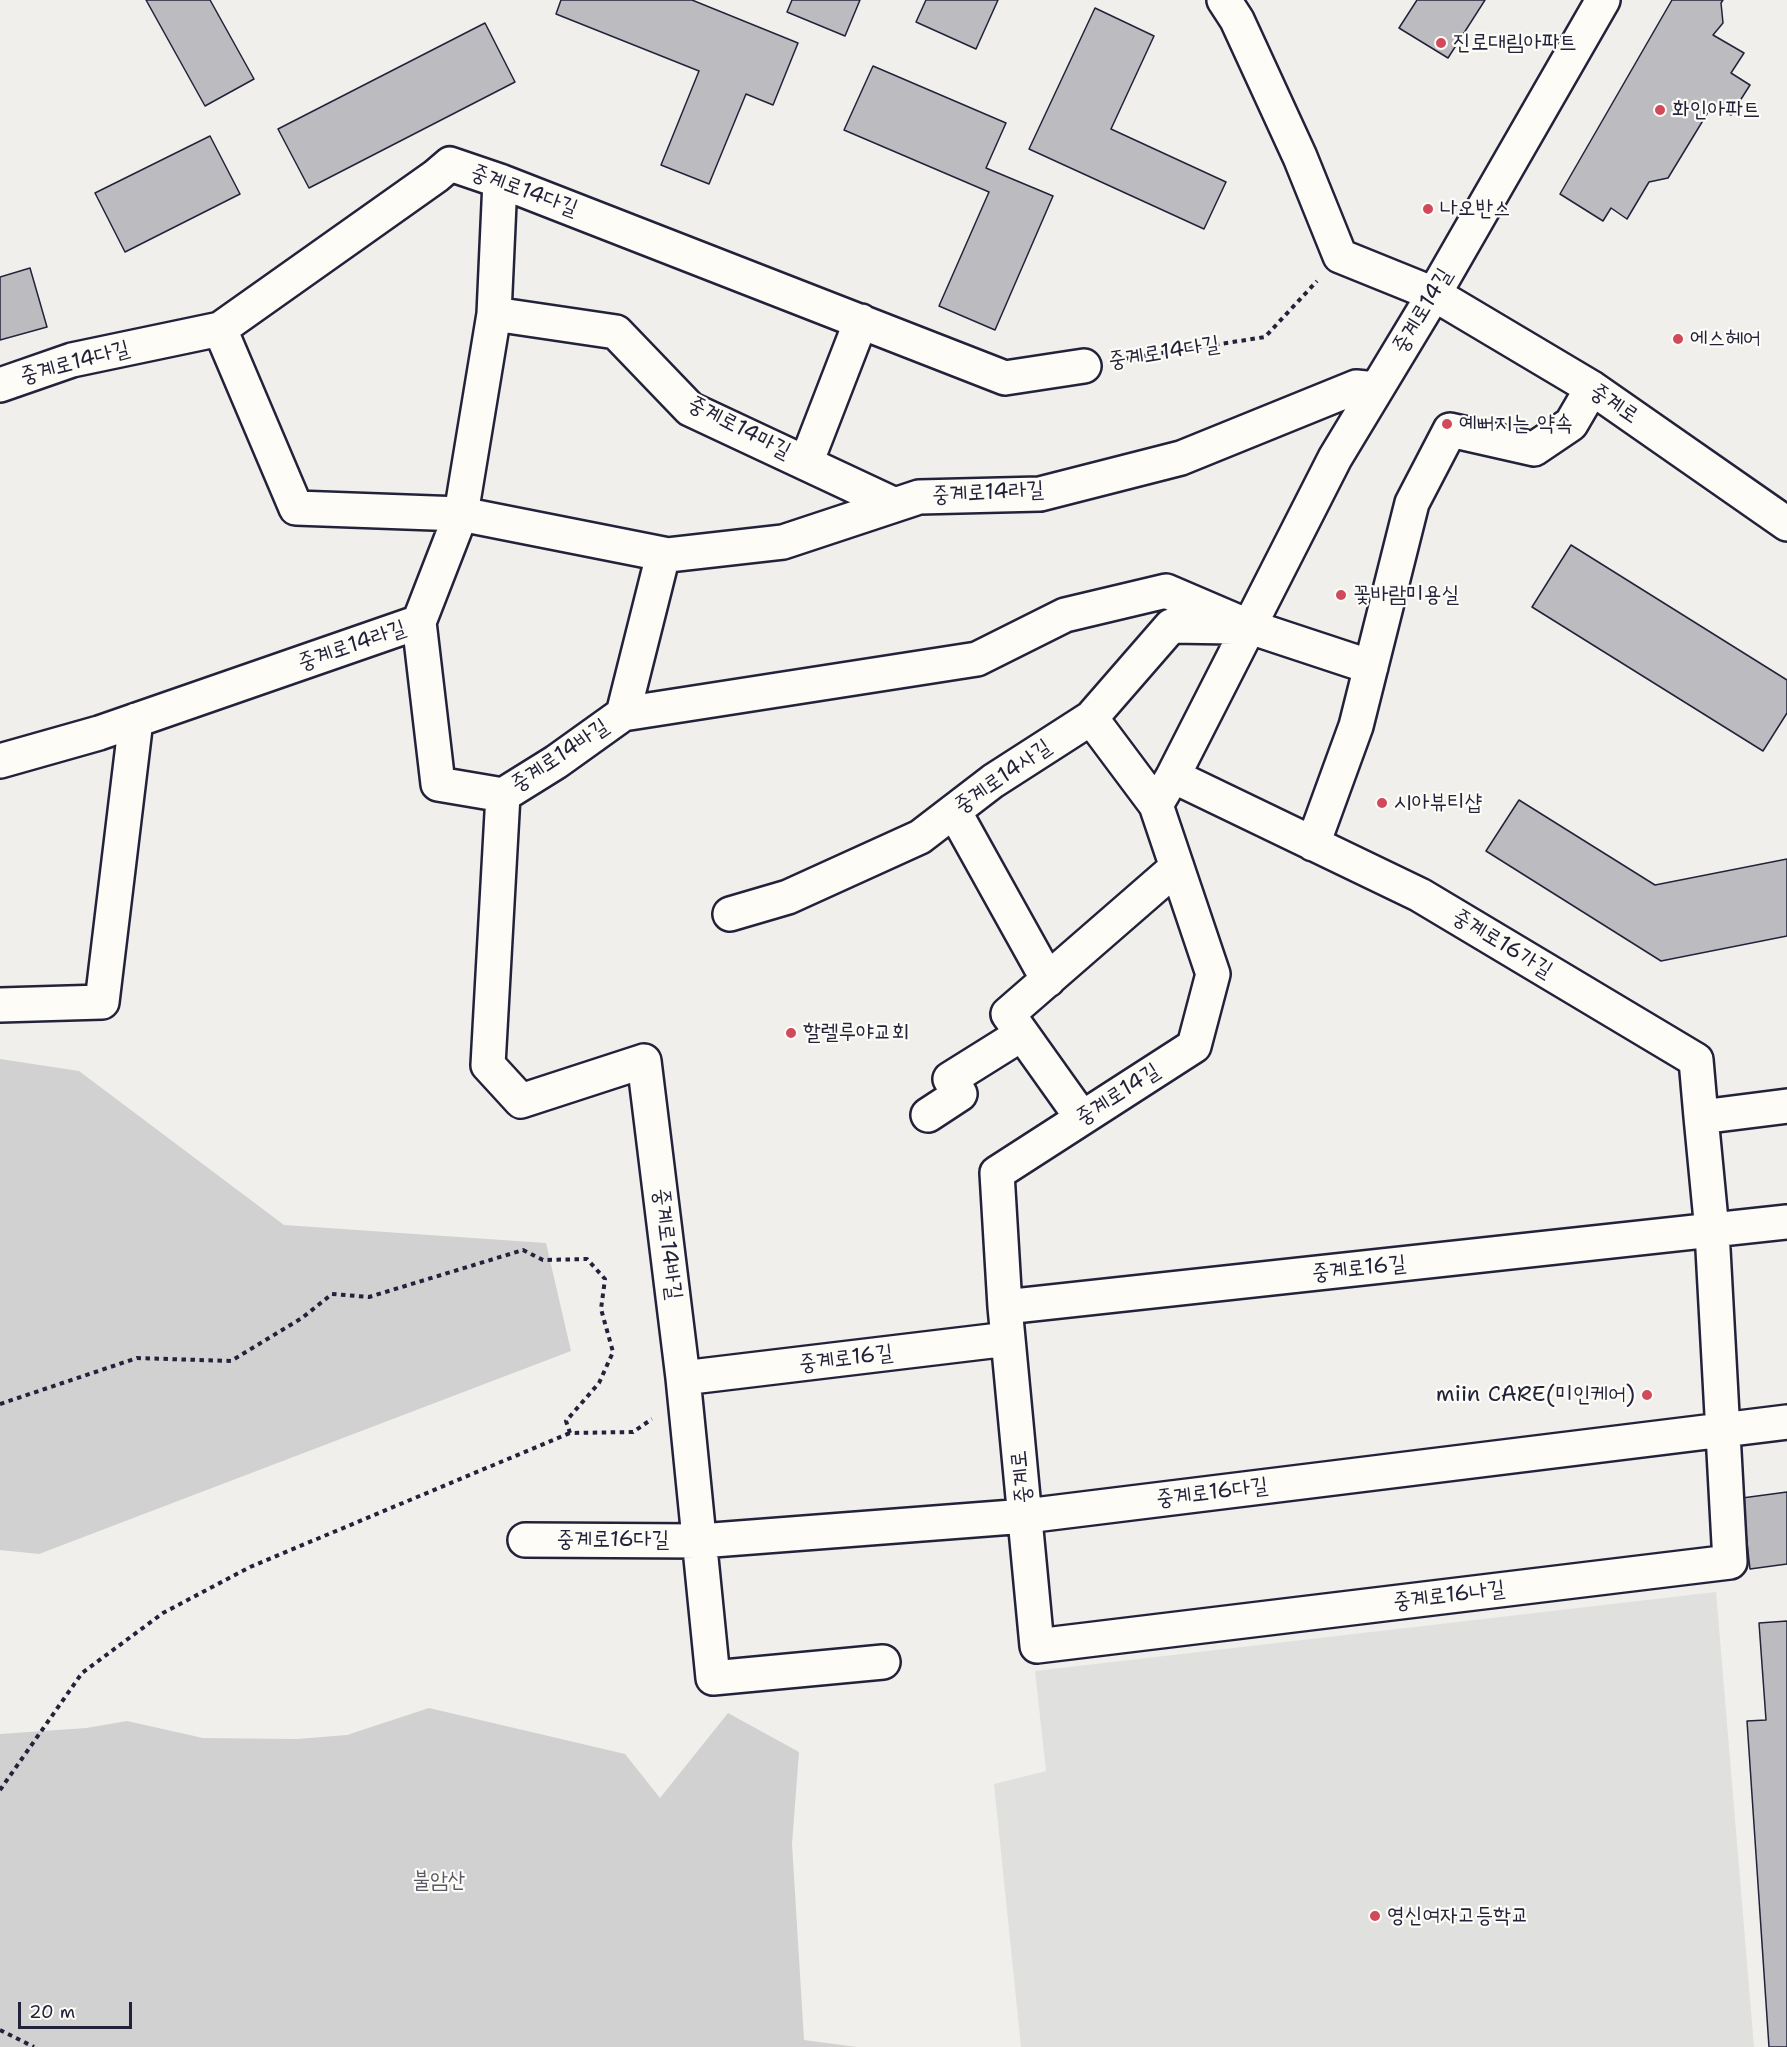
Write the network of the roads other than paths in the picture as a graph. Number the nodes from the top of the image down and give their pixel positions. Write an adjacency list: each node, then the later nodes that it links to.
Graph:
1 (1224, 0): 4 (street)
2 (1603, 0): 4 (street, 중계로14길)
3 (500, 181): 5 (street); 6 (street, 중계로14다길); 7 (street, 중계로14다길)
4 (1434, 294): 10 (street, 중계로); 11 (street, 중계로14길)
5 (494, 314): 12 (street, 중계로14마길); 14 (street)
6 (861, 321): 8 (street, 중계로14다길); 12 (street)
7 (220, 329): 9 (street, 중계로14다길); 14 (street)
8 (1084, 366)
9 (0, 385)
10 (1592, 388): 15 (street, 중계로); 19 (street)
11 (1376, 389): 13 (street, 중계로14라길); 18 (street, 중계로14길)
12 (806, 463): 13 (street, 중계로14마길)
13 (895, 505): 16 (street, 중계로14라길)
14 (461, 514): 16 (street, 중계로14라길); 17 (street)
15 (1787, 524)
16 (663, 555): 20 (street)
17 (419, 622): 22 (street, 중계로14라길); 25 (street, 중계로14라길)
18 (1250, 627): 19 (street); 20 (street, 중계로14바길); 21 (street, 중계로14사길); 24 (street, 중계로14길)
19 (1371, 667): 28 (street)
20 (623, 714): 25 (street, 중계로14바길)
21 (1091, 718): 26 (street, 중계로14길); 27 (street, 중계로14사길)
22 (136, 720): 23 (street, 중계로14라길); 32 (street)
23 (0, 761)
24 (1173, 776): 26 (street, 중계로14길); 28 (street, 중계로16가길)
25 (503, 795): 42 (street, 중계로14바길)
26 (1156, 804): 29 (street, 중계로14길)
27 (954, 811): 30 (street, 중계로14사길); 31 (street)
28 (1313, 844): 36 (street, 중계로16가길)
29 (1177, 867): 31 (street); 37 (street, 중계로14길)
30 (730, 914)
31 (1048, 980): 33 (street)
32 (0, 1005)
33 (1022, 1034): 35 (street); 37 (street)
34 (1787, 1106): 36 (street)
35 (928, 1115)
36 (1701, 1117): 39 (street)
37 (1082, 1118): 40 (street, 중계로14길)
38 (1787, 1222): 39 (street, 중계로16길)
39 (1712, 1231): 40 (street, 중계로16길); 44 (street, 중계로16나길)
40 (1005, 1307): 41 (street, 중계로)
41 (1008, 1339): 42 (street, 중계로16길); 45 (street, 중계로)
42 (684, 1387): 47 (street)
43 (1787, 1422): 44 (street)
44 (1723, 1431): 45 (street, 중계로16다길); 48 (street, 중계로16나길)
45 (1026, 1516): 47 (street, 중계로16다길); 48 (street, 중계로)
46 (525, 1540): 47 (street, 중계로16다길)
47 (700, 1541): 49 (street, 중계로16다길)
48 (1037, 1646)
49 (884, 1662)

